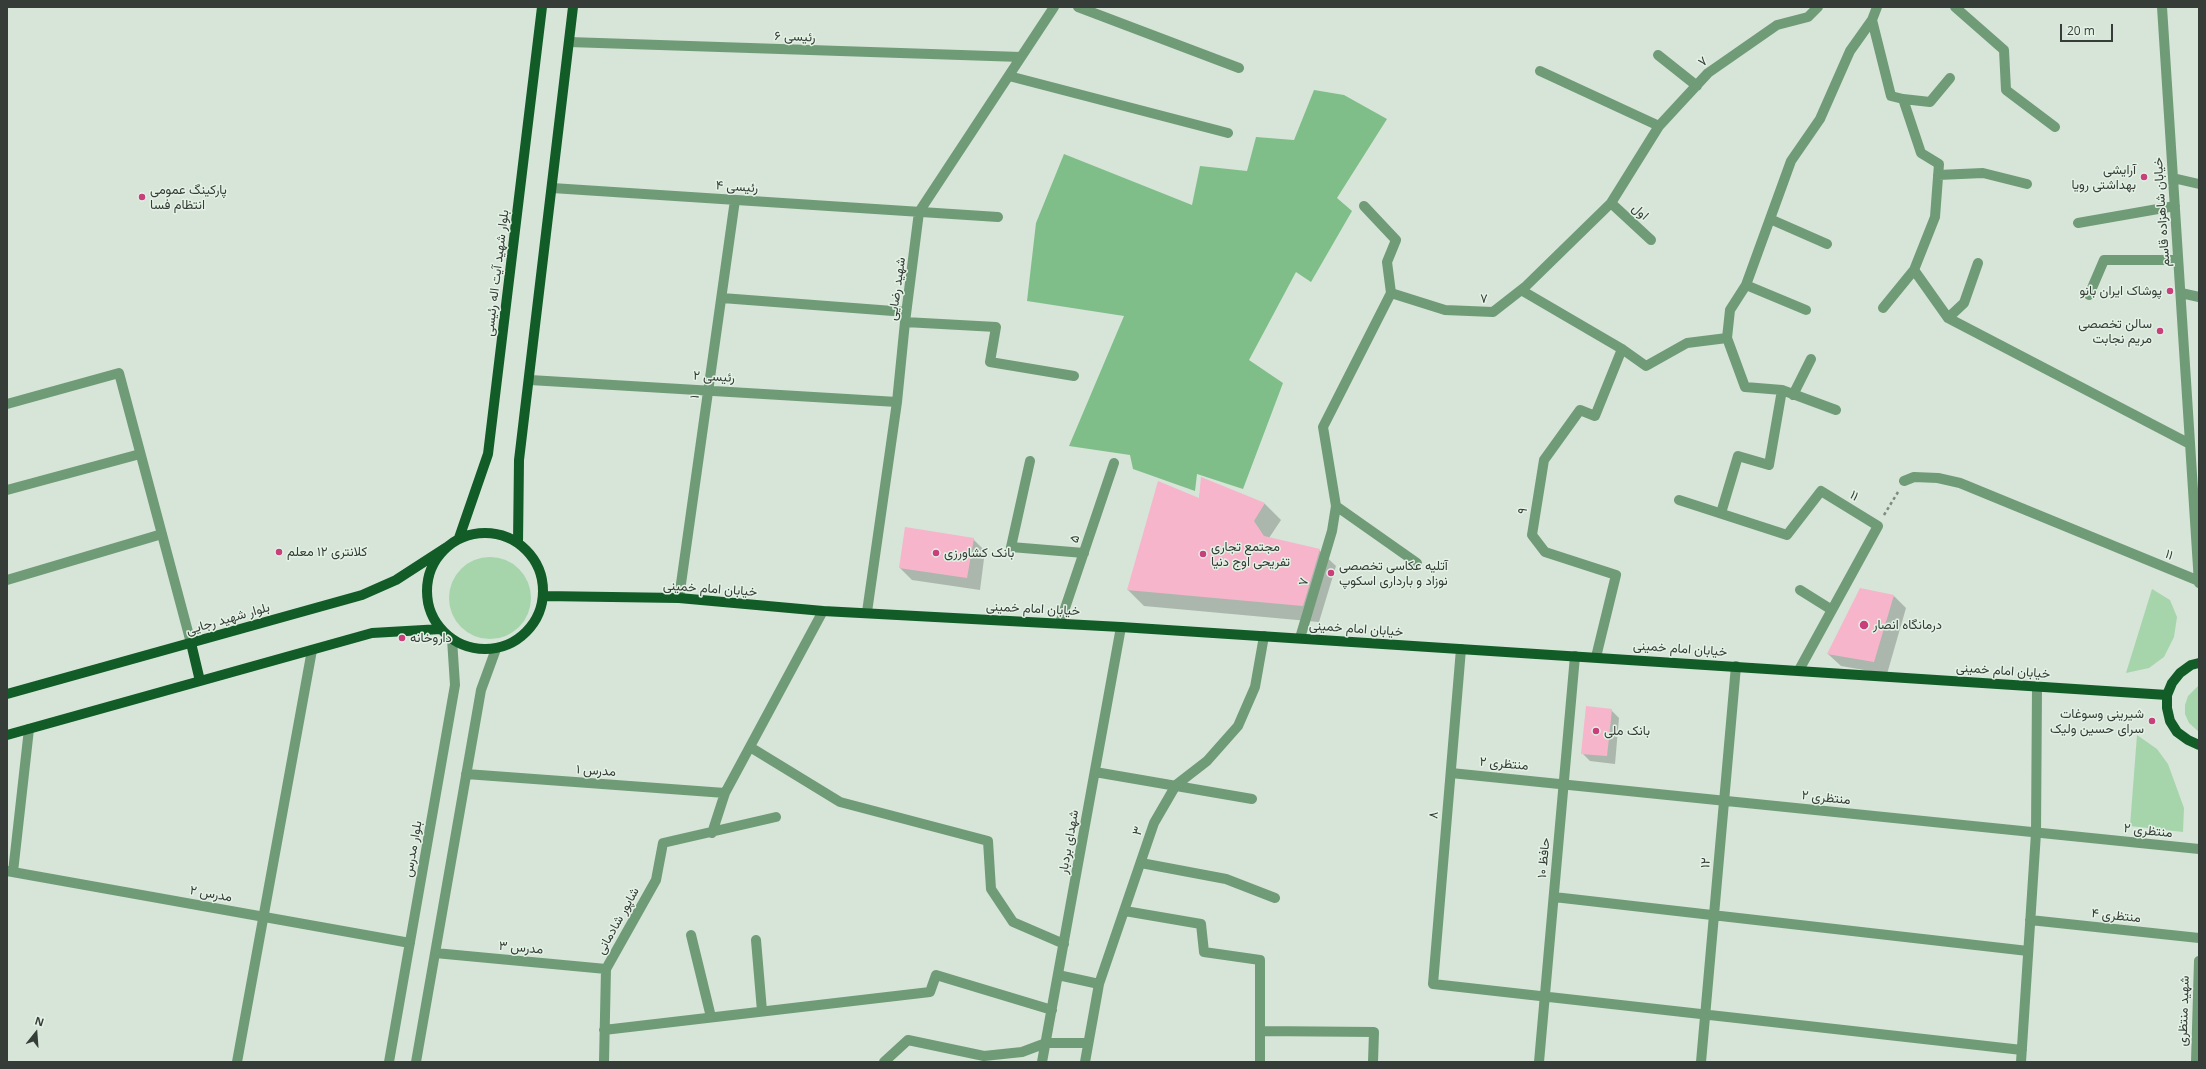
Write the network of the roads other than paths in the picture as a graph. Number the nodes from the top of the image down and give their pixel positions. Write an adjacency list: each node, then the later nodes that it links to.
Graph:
1 (542, 7): 73 (main road, بلوار شهید آیت اله رئیسی)
2 (573, 7): 10 (main road)
3 (1054, 7): 12 (street, شهید رضایی)
4 (1078, 7): 13 (street)
5 (1818, 7): 17 (street, ۷)
6 (1876, 7): 9 (street)
7 (1955, 7): 20 (street)
8 (2162, 7): 23 (street, خیابان شاهزاده قاسم)
9 (1872, 20): 18 (street); 33 (street)
10 (569, 42): 12 (street, رئیسی ۶); 26 (main road)
11 (1658, 55): 17 (street)
12 (1021, 57): 15 (street, شهید رضایی)
13 (1239, 68)
14 (1540, 70): 19 (street)
15 (1009, 76): 21 (street); 31 (street, شهید رضایی)
16 (1950, 78): 18 (street)
17 (1696, 86): 19 (street, ۷)
18 (1903, 99): 22 (street)
19 (1659, 126): 28 (street, ۷)
20 (2055, 126)
21 (1228, 133)
22 (1938, 175): 24 (street); 39 (street)
23 (2173, 178): 25 (street); 30 (street, خیابان شاهزاده قاسم)
24 (2027, 184)
25 (2199, 184)
26 (552, 188): 27 (street, رئیسی ۴); 55 (main road)
27 (734, 200): 31 (street, رئیسی ۴); 46 (street, ۱)
28 (1611, 203): 35 (street, اول); 41 (street, ۷)
29 (1364, 206): 43 (street)
30 (2175, 206): 34 (street); 37 (street, خیابان شاهزاده قاسم)
31 (919, 212): 32 (street, رئیسی ۴); 49 (street, شهید رضایی)
32 (998, 217)
33 (1770, 219): 36 (street); 40 (street)
34 (2078, 223)
35 (1651, 240)
36 (1827, 244)
37 (2178, 260): 42 (street, خیابان شاهزاده قاسم); 44 (street)
38 (1978, 263): 50 (street)
39 (1914, 270): 47 (street); 50 (street)
40 (1746, 285): 48 (street); 51 (street)
41 (1521, 290): 43 (street, ۷); 52 (street)
42 (2181, 293): 45 (street); 62 (street, خیابان شاهزاده قاسم)
43 (1391, 294): 70 (street, ۷)
44 (2089, 296)
45 (2199, 297)
46 (722, 298): 49 (street); 56 (street, ۱)
47 (1883, 308)
48 (1806, 310)
49 (906, 316): 54 (street); 59 (street, شهید رضایی)
50 (1948, 318): 62 (street)
51 (1727, 338): 52 (street); 57 (street)
52 (1622, 349): 97 (street, ۹)
53 (1811, 359): 58 (street)
54 (1074, 376)
55 (530, 380): 56 (street, رئیسی ۲); 74 (main road)
56 (709, 390): 59 (street, رئیسی ۲); 82 (street, ۱)
57 (1782, 390): 58 (street); 71 (street)
58 (1793, 395): 61 (street)
59 (897, 402): 85 (street, شهید رضایی)
60 (7, 404): 63 (street)
61 (1836, 410)
62 (2190, 444): 69 (street, خیابان شاهزاده قاسم)
63 (140, 454): 67 (street); 72 (street)
64 (1030, 461): 76 (street)
65 (1114, 463): 76 (street, ۵)
66 (1904, 481): 79 (street, ۱۱)
67 (7, 490)
68 (1679, 500): 71 (street, ۱۱)
69 (2196, 505): 79 (street, خیابان شاهزاده قاسم)
70 (1336, 506): 77 (street); 90 (street, ۷)
71 (1721, 514): 83 (street, ۱۱)
72 (162, 534): 78 (street); 92 (street)
73 (459, 538): 74 (main road); 75 (main road)
74 (518, 543): 81 (main road)
75 (447, 547): 88 (main road); 92 (main road, بلوار شهید رجایی)
76 (1084, 553): 86 (street, ۵)
77 (1417, 563)
78 (7, 580)
79 (2199, 582)
80 (1800, 590): 83 (street)
81 (544, 596): 82 (main road, خیابان امام خمینی); 93 (main road)
82 (679, 598): 84 (main road, خیابان امام خمینی)
83 (1832, 610): 100 (street)
84 (822, 611): 85 (main road, خیابان امام خمینی); 108 (street)
85 (867, 612): 86 (main road, خیابان امام خمینی)
86 (1060, 624): 87 (main road, خیابان امام خمینی)
87 (1121, 627): 89 (main road, خیابان امام خمینی); 109 (street, شهدای بردبار)
88 (441, 629): 91 (main road); 95 (main road)
89 (1264, 636): 90 (main road, خیابان امام خمینی); 113 (street, ۳)
90 (1300, 638): 94 (main road, خیابان امام خمینی)
91 (452, 640): 93 (main road); 132 (street, بلوار مدرس)
92 (191, 643): 101 (main road); 103 (main road, بلوار شهید رجایی)
93 (496, 649): 111 (street)
94 (1461, 649): 96 (main road, خیابان امام خمینی); 110 (street, ۸)
95 (312, 650): 101 (main road); 127 (street)
96 (1575, 656): 97 (main road, خیابان امام خمینی); 112 (street, حافظ ۱۰)
97 (1596, 657): 99 (main road, خیابان امام خمینی)
98 (2199, 663): 104 (main road)
99 (1736, 666): 100 (main road, خیابان امام خمینی); 116 (street, ۱۲)
100 (1799, 670): 102 (main road, خیابان امام خمینی)
101 (200, 681): 105 (main road)
102 (2037, 686): 104 (main road, خیابان امام خمینی); 119 (street)
103 (7, 694)
104 (2167, 695): 107 (main road)
105 (29, 729): 106 (main road); 122 (street)
106 (7, 735)
107 (2199, 745)
108 (750, 747): 114 (street); 133 (street)
109 (1094, 772): 113 (street); 133 (street, شهدای بردبار)
110 (1451, 772): 112 (street, منتظری ۲); 140 (street, ۸)
111 (466, 774): 114 (street, مدرس ۱); 135 (street)
112 (1563, 783): 116 (street, منتظری ۲); 123 (street, حافظ ۱۰)
113 (1176, 785): 115 (street); 121 (street, ۳)
114 (725, 793): 118 (street)
115 (1252, 799)
116 (1724, 800): 119 (street, منتظری ۲); 126 (street, ۱۲)
117 (776, 817): 118 (street)
118 (712, 833): 137 (street, شاپور شادمانی)
119 (2036, 833): 120 (street, منتظری ۲); 128 (street)
120 (2199, 849)
121 (1141, 863): 124 (street); 125 (street, ۳)
122 (10, 872): 127 (street, مدرس ۲)
123 (1554, 897): 126 (street); 140 (street, حافظ ۱۰)
124 (1275, 898)
125 (1125, 912): 139 (street, ۳); 147 (street)
126 (1714, 915): 134 (street); 144 (street, ۱۲)
127 (264, 917): 132 (street, مدرس ۲); 151 (street)
128 (2030, 920): 130 (street, منتظری ۴); 134 (street)
129 (691, 935): 145 (street)
130 (2199, 938)
131 (756, 940): 143 (street)
132 (410, 943): 152 (street, بلوار مدرس)
133 (1064, 944): 138 (street, شهدای بردبار)
134 (2028, 951): 150 (street)
135 (435, 953): 137 (street, مدرس ۳); 153 (street)
136 (2199, 961): 141 (street, شهید منتظری)
137 (606, 969): 146 (street, شاپور شادمانی)
138 (1058, 975): 139 (street); 142 (street, شهدای بردبار)
139 (1099, 984): 149 (street, ۳)
140 (1545, 996): 144 (street); 160 (street, حافظ ۱۰)
141 (2198, 1004): 163 (street, شهید منتظری)
142 (1052, 1010): 143 (street); 148 (street, شهدای بردبار)
143 (762, 1011): 145 (street)
144 (1706, 1014): 150 (street); 161 (street, ۱۲)
145 (711, 1017): 146 (street)
146 (604, 1030): 154 (street, شاپور شادمانی)
147 (1260, 1031): 158 (street); 159 (street)
148 (1046, 1043): 149 (street); 155 (street); 156 (street, شهدای بردبار)
149 (1088, 1043): 157 (street, ۳)
150 (2022, 1050): 162 (street)
151 (237, 1062)
152 (389, 1062)
153 (416, 1062)
154 (604, 1062)
155 (884, 1062)
156 (1042, 1062)
157 (1085, 1062)
158 (1260, 1062)
159 (1373, 1062)
160 (1539, 1062)
161 (1701, 1062)
162 (2021, 1062)
163 (2196, 1062)

